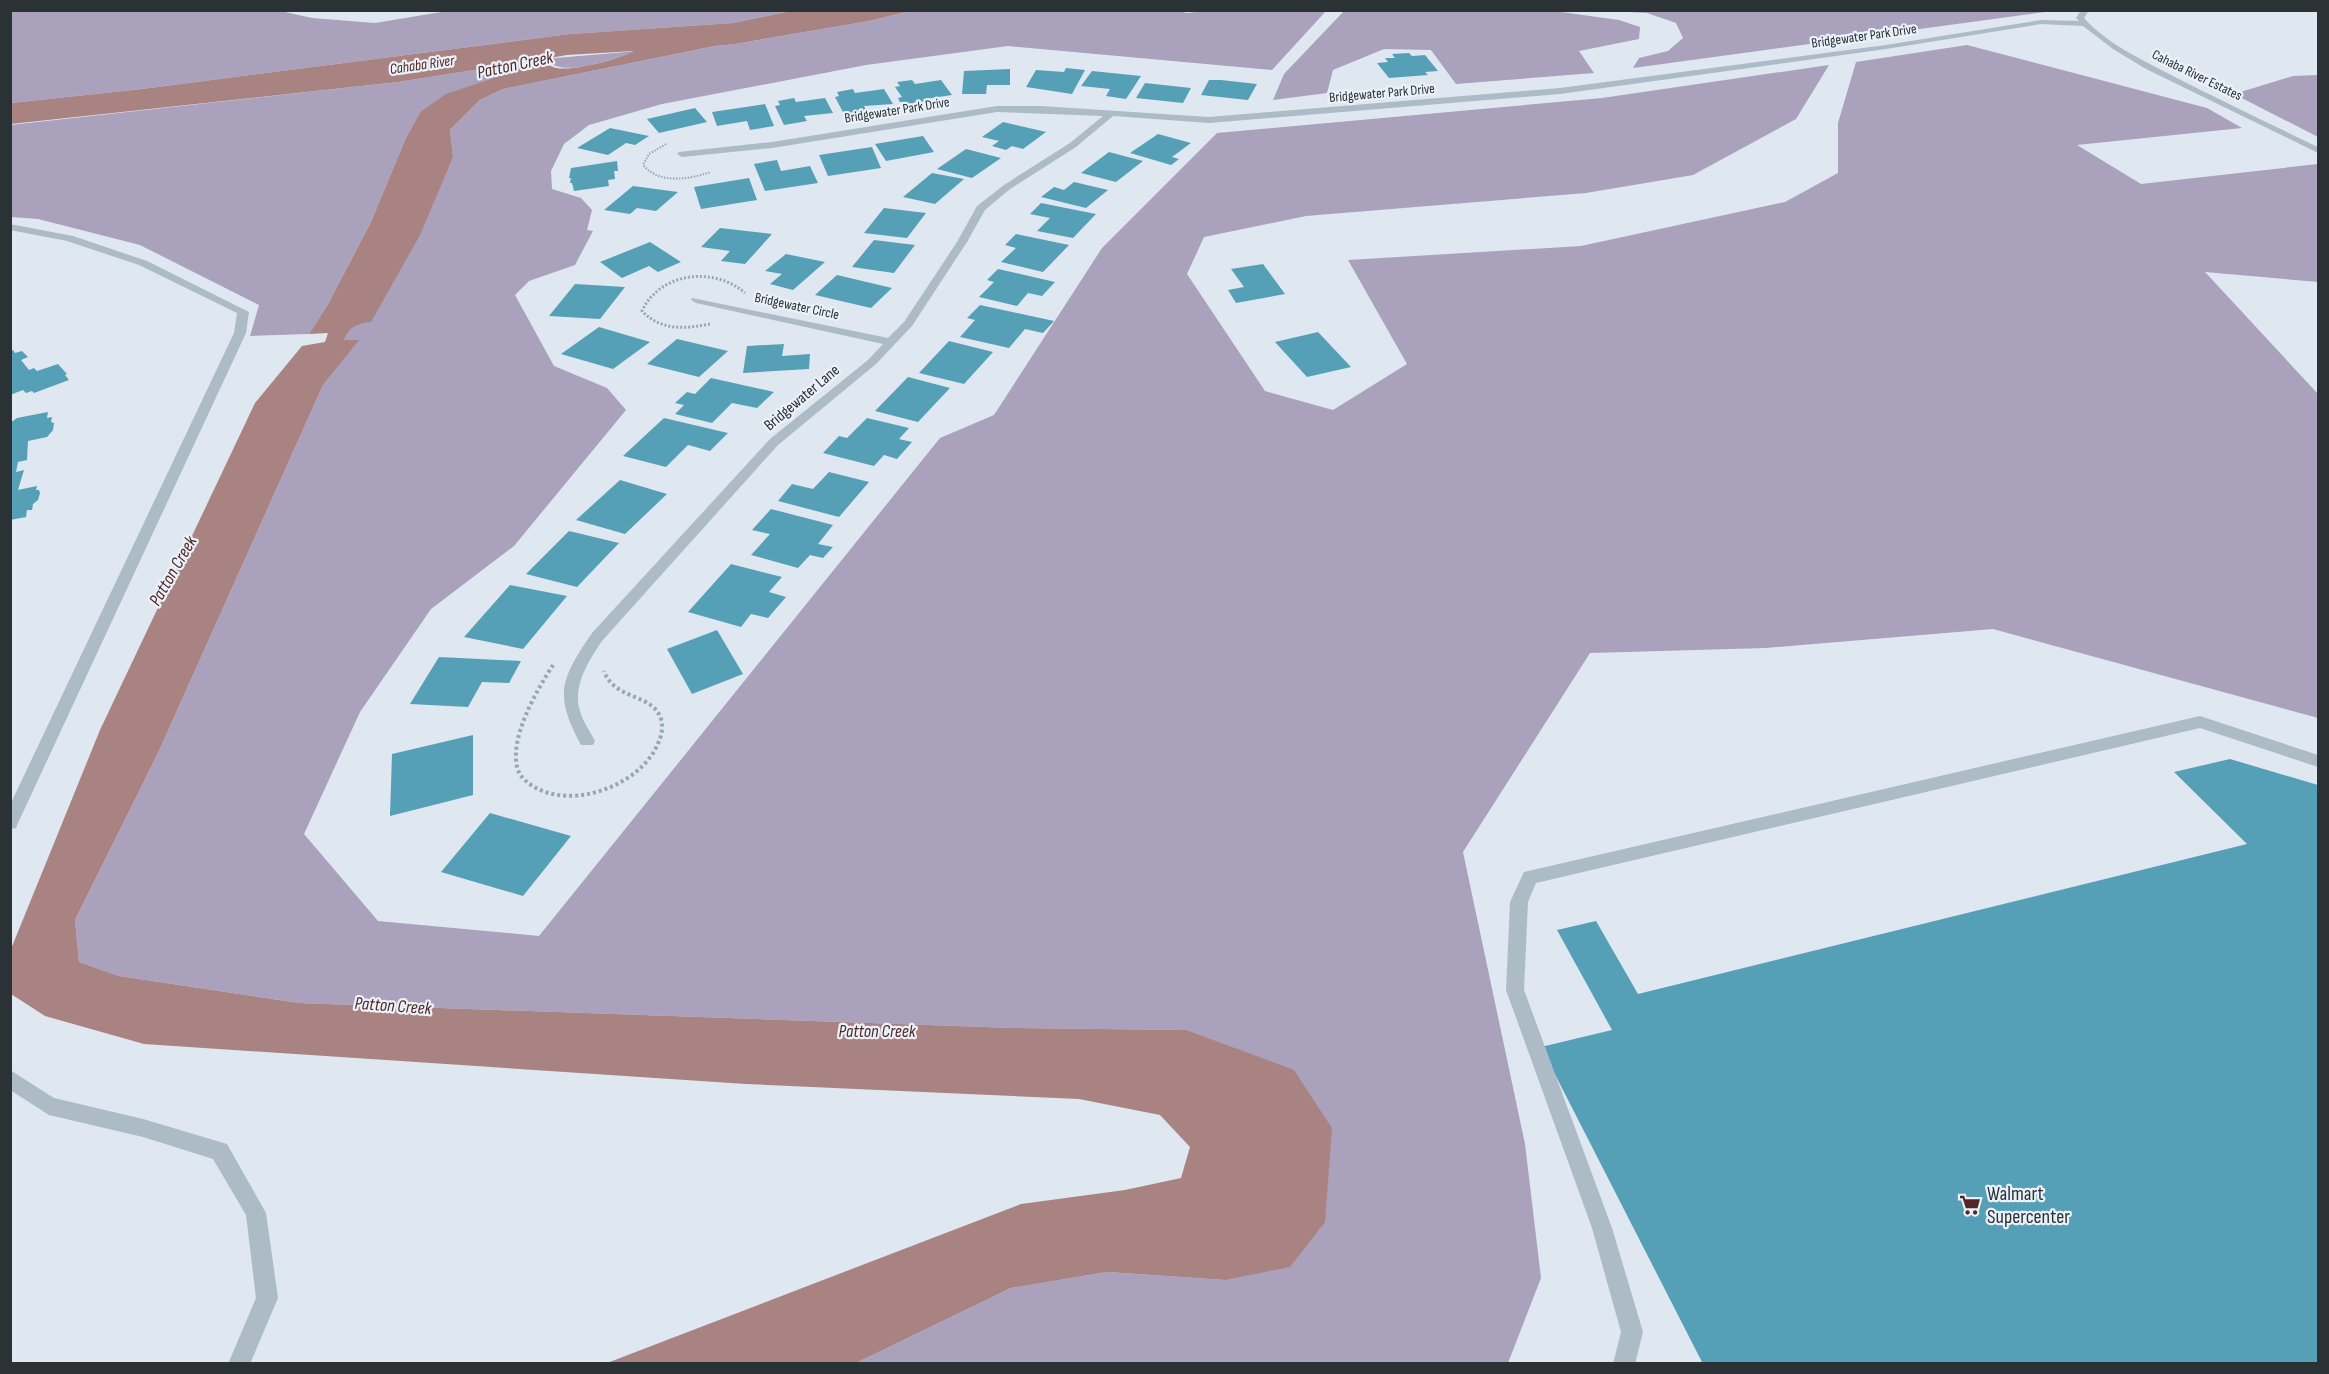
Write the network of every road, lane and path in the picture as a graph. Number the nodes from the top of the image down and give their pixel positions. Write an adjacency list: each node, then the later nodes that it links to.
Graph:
1 (2085, 10): 2 (street)
2 (2082, 24): 3 (street, Bridgewater Park Drive); 4 (street, Cahaba River Estates)
3 (1110, 114): 5 (street, Bridgewater Park Drive); 8 (street, Bridgewater Lane)
4 (2319, 150)
5 (682, 153)
6 (10, 227): 11 (street)
7 (696, 300): 8 (street, Bridgewater Circle)
8 (891, 342): 9 (street, Bridgewater Lane)
9 (587, 741)
10 (2319, 761): 14 (street)
11 (10, 823)
12 (10, 1079): 13 (street)
13 (239, 1364)
14 (1624, 1364)

